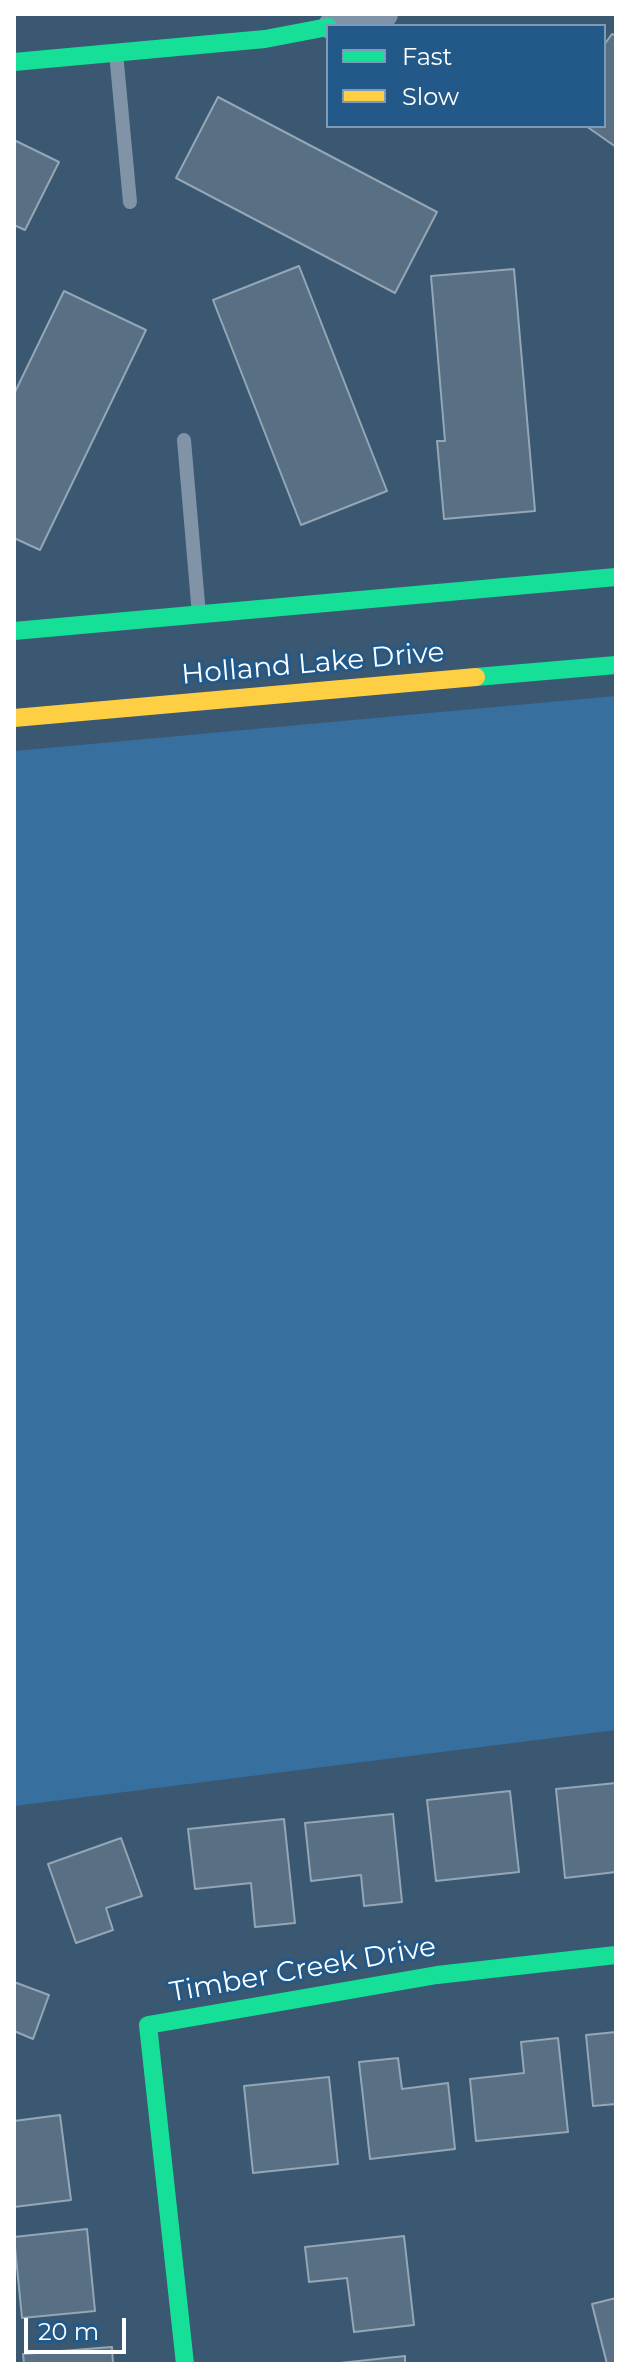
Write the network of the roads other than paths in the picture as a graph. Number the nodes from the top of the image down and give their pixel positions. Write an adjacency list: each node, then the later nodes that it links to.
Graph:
1 (384, 14): 2 (street)
2 (339, 24)
3 (326, 27): 4 (street)
4 (116, 53): 5 (street); 6 (lane)
5 (14, 62)
6 (130, 202)
7 (184, 440): 9 (lane)
8 (616, 577): 9 (street)
9 (199, 615): 10 (street)
10 (14, 631)
11 (616, 665): 12 (street, Holland Lake Drive)
12 (14, 718)
13 (616, 1955): 14 (street, Timber Creek Drive)
14 (185, 2364)

